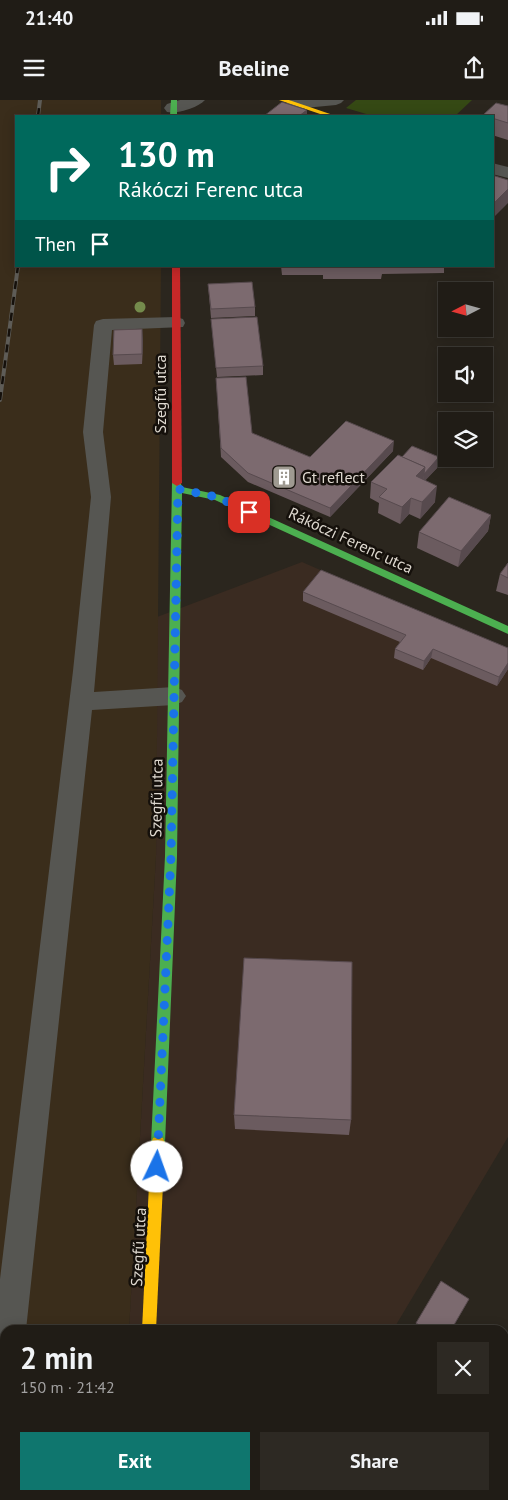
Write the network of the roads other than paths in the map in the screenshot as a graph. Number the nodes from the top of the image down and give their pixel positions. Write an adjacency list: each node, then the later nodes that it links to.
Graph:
1 (196, 100): 4 (street)
2 (336, 100): 3 (lane)
3 (288, 102): 5 (street)
4 (174, 108)
5 (329, 115)
6 (494, 169): 7 (street)
7 (508, 173)
8 (176, 267): 9 (street, Szegfű utca)
9 (176, 323): 10 (street, Szegfű utca); 13 (lane)
10 (178, 489): 11 (street, Rákóczi Ferenc utca); 12 (street, Szegfű utca)
11 (508, 630)
12 (174, 696): 13 (lane); 15 (street, Szegfű utca)
13 (81, 702): 14 (lane)
14 (11, 1325)
15 (149, 1325)

